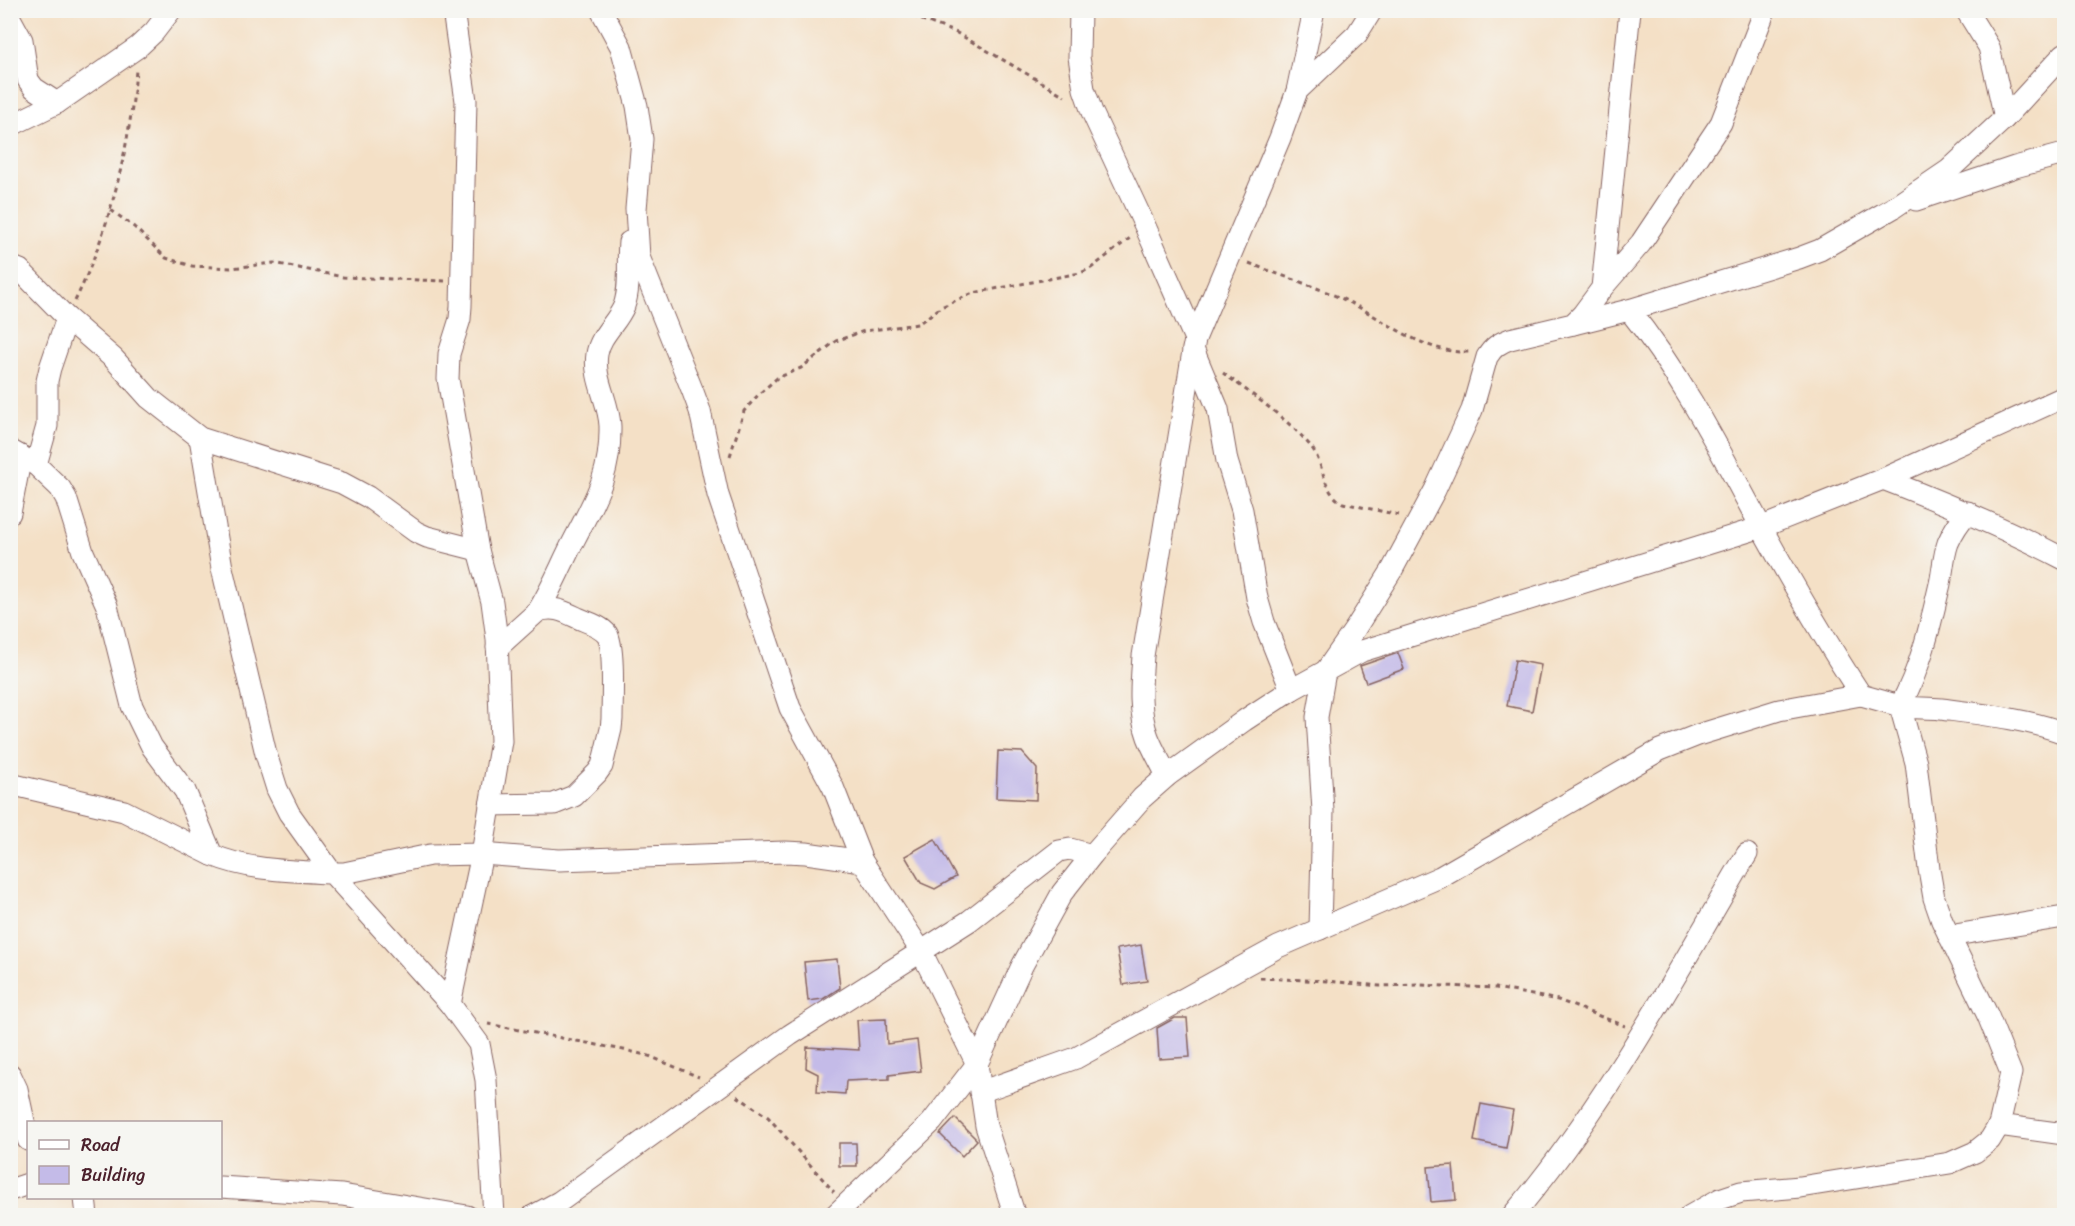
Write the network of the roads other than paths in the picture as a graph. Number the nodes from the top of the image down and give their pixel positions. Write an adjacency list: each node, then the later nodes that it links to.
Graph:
1 (453, 10): 32 (street)
2 (601, 10): 18 (street)
3 (1080, 10): 24 (street)
4 (1314, 10): 12 (street)
5 (1372, 10): 12 (street)
6 (1630, 10): 20 (street)
7 (1765, 10): 20 (street)
8 (1966, 10): 14 (street)
9 (170, 11): 13 (street)
10 (10, 18): 13 (street)
11 (2064, 54): 14 (street)
12 (1297, 91): 24 (street)
13 (57, 103): 15 (street)
14 (2005, 118): 17 (street)
15 (10, 126)
16 (2064, 154): 17 (street)
17 (1893, 208): 21 (street)
18 (636, 227): 34 (street); 48 (street)
19 (10, 266): 22 (street)
20 (1602, 288): 23 (street)
21 (1629, 310): 23 (street); 31 (street)
22 (67, 318): 26 (street); 27 (street)
23 (1573, 324): 36 (street)
24 (1194, 344): 37 (street); 41 (street)
25 (2064, 397): 28 (street)
26 (200, 438): 32 (street); 49 (street)
27 (23, 457): 30 (street); 46 (street)
28 (1883, 479): 29 (street); 31 (street)
29 (1968, 512): 33 (street); 39 (street)
30 (10, 513)
31 (1762, 527): 36 (street); 38 (street)
32 (478, 550): 35 (street)
33 (2064, 559)
34 (538, 611): 35 (street); 43 (street)
35 (497, 648): 43 (street)
36 (1325, 672): 37 (street); 51 (street)
37 (1291, 690): 41 (street)
38 (1861, 695): 39 (street); 51 (street)
39 (1900, 705): 40 (street); 52 (street)
40 (2064, 733)
41 (1167, 776): 47 (street)
42 (10, 784): 46 (street)
43 (490, 805): 44 (street)
44 (482, 854): 48 (street); 49 (street); 54 (street)
45 (1747, 854): 71 (street)
46 (212, 855): 49 (street)
47 (1092, 855): 53 (street); 55 (street)
48 (862, 861): 53 (street)
49 (332, 873): 54 (street)
50 (2064, 917): 52 (street)
51 (1320, 929): 57 (street)
52 (1949, 936): 58 (street)
53 (921, 951): 55 (street); 69 (street)
54 (456, 1011): 68 (street)
55 (977, 1064): 57 (street); 65 (street)
56 (10, 1074): 60 (street)
57 (980, 1092): 70 (street)
58 (1999, 1125): 59 (street); 72 (street)
59 (2064, 1134)
60 (27, 1135)
61 (27, 1184): 63 (street)
62 (222, 1187): 67 (street)
63 (10, 1190)
64 (85, 1199): 66 (street)
65 (839, 1210)
66 (87, 1215)
67 (466, 1215)
68 (494, 1215)
69 (533, 1215)
70 (1015, 1215)
71 (1512, 1215)
72 (1690, 1215)

